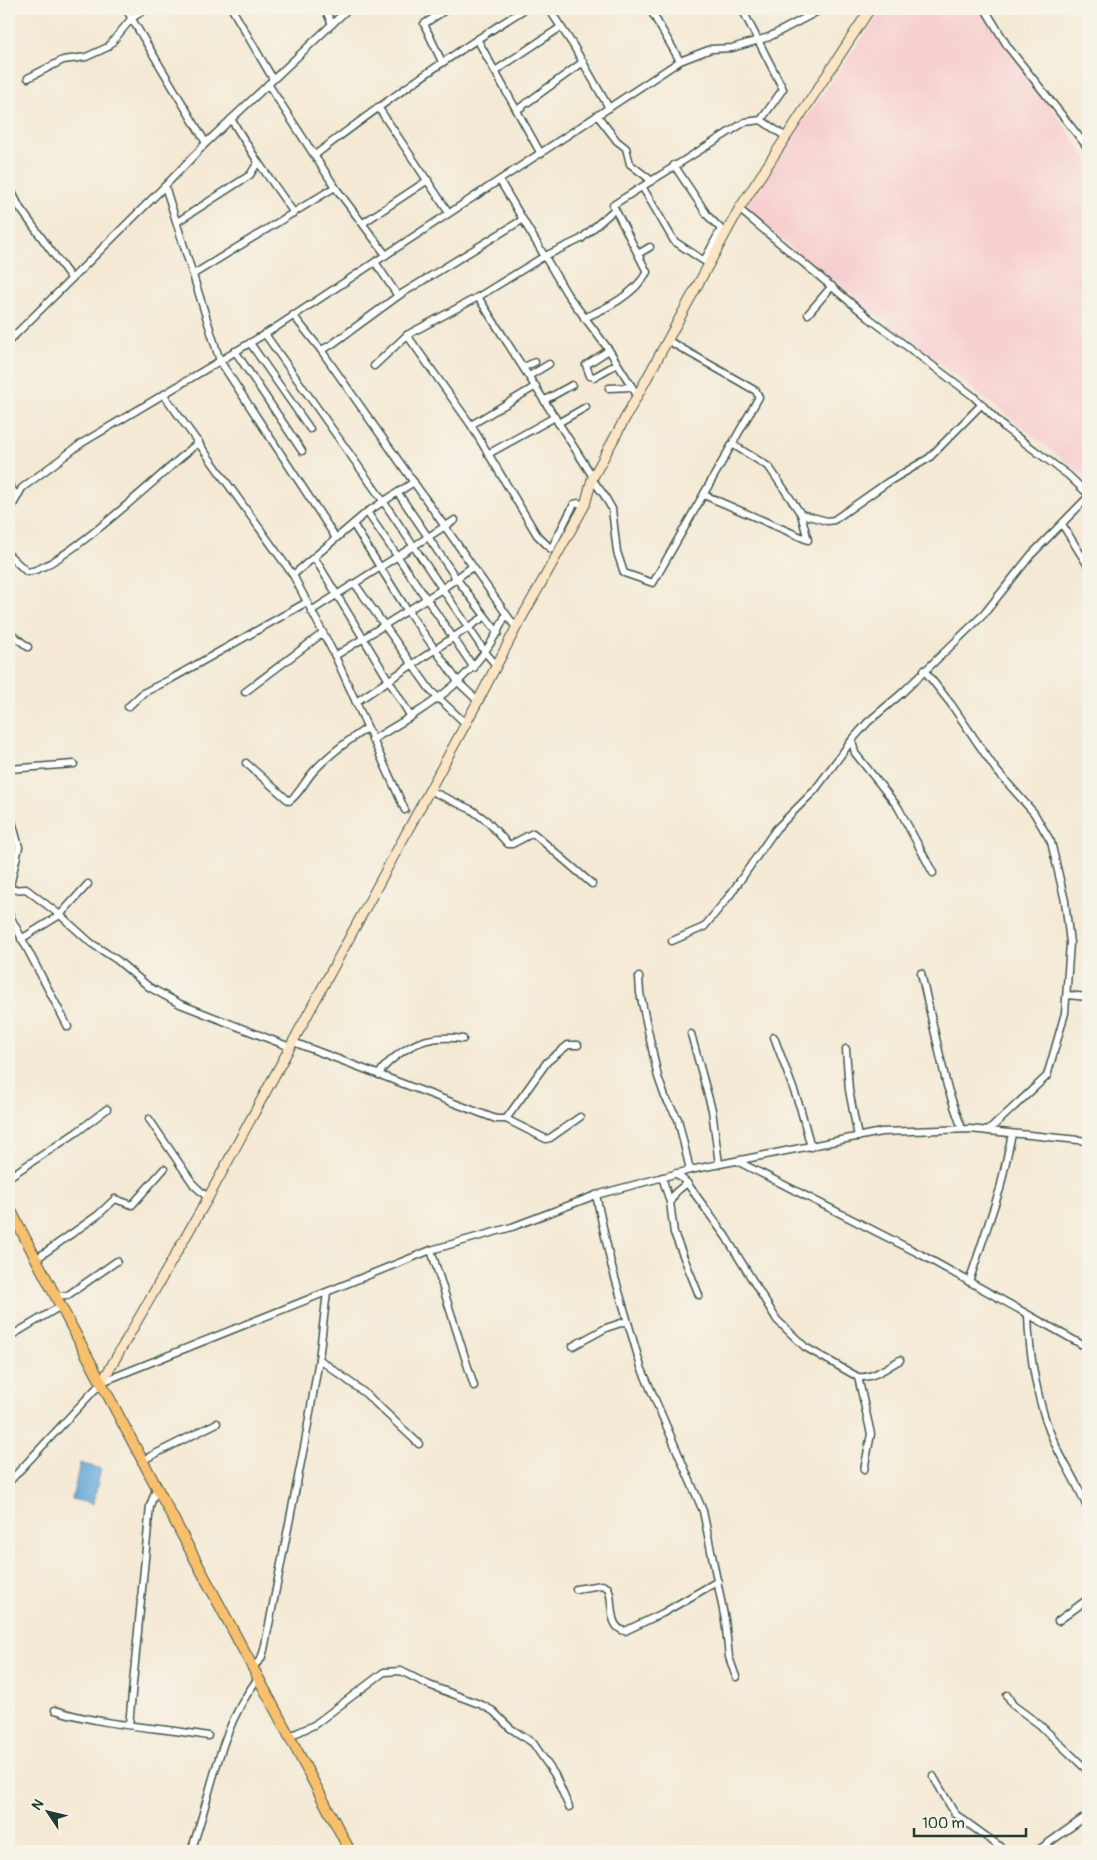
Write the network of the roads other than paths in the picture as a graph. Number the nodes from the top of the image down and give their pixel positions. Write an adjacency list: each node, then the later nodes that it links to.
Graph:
1 (126, 9): 14 (street)
2 (145, 9): 14 (street)
3 (232, 9): 24 (street)
4 (325, 9): 15 (street)
5 (348, 9): 15 (street)
6 (447, 9): 20 (street)
7 (525, 9): 17 (street)
8 (549, 9): 16 (street)
9 (650, 9): 19 (street)
10 (742, 9): 18 (street)
11 (822, 9): 18 (street)
12 (870, 9): 31 (street)
13 (985, 9): 33 (street)
14 (130, 20): 23 (street); 32 (street)
15 (332, 24): 24 (street)
16 (561, 27): 21 (street); 22 (street)
17 (477, 39): 20 (street); 22 (street)
18 (759, 40): 19 (street); 30 (street)
19 (680, 61): 26 (street)
20 (442, 62): 25 (street)
21 (583, 62): 26 (street); 27 (street)
22 (495, 70): 27 (street)
23 (28, 78)
24 (271, 81): 29 (street); 35 (street)
25 (378, 107): 35 (street); 38 (street)
26 (609, 108): 28 (street)
27 (517, 110): 34 (street)
28 (598, 115): 34 (street); 40 (street)
29 (231, 119): 32 (street); 36 (street)
30 (761, 120): 31 (street); 37 (street)
31 (786, 137): 45 (street)
32 (206, 143): 41 (street)
33 (1088, 148)
34 (541, 154): 39 (street)
35 (315, 156): 42 (street)
36 (258, 162): 47 (street); 50 (street)
37 (674, 165): 40 (street); 43 (street)
38 (428, 180): 48 (street); 51 (street)
39 (500, 181): 48 (street); 49 (street)
40 (652, 181): 43 (street)
41 (165, 186): 50 (street); 58 (street)
42 (335, 187): 47 (street); 51 (street)
43 (643, 188): 46 (street)
44 (12, 192): 58 (street)
45 (740, 209): 59 (street); 67 (street)
46 (614, 210): 53 (street); 55 (street)
47 (294, 213): 57 (street)
48 (450, 213): 54 (street)
49 (522, 220): 55 (street); 60 (street)
50 (177, 222): 57 (street)
51 (363, 223): 54 (street)
52 (650, 247): 53 (street)
53 (638, 254): 64 (street)
54 (386, 255): 56 (street)
55 (543, 257): 61 (street); 64 (street)
56 (375, 262): 60 (street); 63 (street)
57 (194, 274): 73 (street)
58 (71, 278): 68 (street)
59 (832, 286): 62 (street); 86 (street)
60 (398, 296): 70 (street)
61 (478, 297): 66 (street); 78 (street)
62 (808, 314)
63 (293, 315): 65 (street); 70 (street)
64 (584, 318): 71 (street)
65 (265, 334): 69 (street); 102 (street)
66 (407, 335): 77 (street); 89 (street)
67 (667, 340): 83 (street); 92 (street)
68 (9, 341)
69 (250, 343): 72 (street); 90 (street)
70 (321, 350): 96 (street)
71 (609, 350): 76 (street); 76 (street)
72 (235, 351): 73 (street); 93 (street)
73 (220, 361): 84 (street); 112 (street)
74 (535, 362): 78 (street)
75 (549, 364): 79 (street)
76 (617, 364): 83 (street)
77 (374, 366)
78 (524, 367): 79 (street)
79 (529, 376): 81 (street)
80 (572, 385): 85 (street)
81 (536, 386): 85 (street); 89 (street)
82 (609, 388): 83 (street)
83 (634, 391): 95 (street)
84 (164, 395): 91 (street); 99 (street)
85 (546, 400): 88 (street)
86 (982, 404): 101 (street); 106 (street)
87 (586, 407): 88 (street)
88 (557, 420): 94 (street); 95 (street)
89 (471, 425): 94 (street)
90 (310, 429)
91 (199, 442): 114 (street); 120 (street)
92 (732, 444): 100 (street); 106 (street)
93 (302, 451)
94 (488, 454): 103 (street)
95 (592, 478): 100 (street); 103 (street)
96 (414, 482): 98 (street); 110 (street)
97 (9, 485): 99 (street)
98 (398, 493): 102 (street); 111 (street)
99 (16, 495): 104 (street)
100 (704, 495): 106 (street)
101 (1088, 495): 109 (street)
102 (383, 501): 105 (street); 113 (street)
103 (585, 504): 133 (street)
104 (9, 512)
105 (367, 512): 108 (street); 116 (street)
106 (801, 514)
107 (455, 520): 110 (street)
108 (353, 524): 112 (street); 118 (street)
109 (1062, 524): 117 (street); 146 (street)
110 (444, 527): 111 (street); 119 (street)
111 (428, 537): 113 (street); 121 (street)
112 (336, 538): 115 (street)
113 (412, 547): 116 (street); 123 (street)
114 (9, 555)
115 (314, 557): 120 (street); 124 (street)
116 (397, 557): 118 (street); 125 (street)
117 (1088, 566)
118 (380, 567): 122 (street); 127 (street)
119 (472, 567): 121 (street); 130 (street)
120 (293, 575): 126 (street)
121 (456, 578): 123 (street); 129 (street)
122 (356, 584): 124 (street); 131 (street)
123 (442, 588): 125 (street); 132 (street)
124 (336, 596): 128 (street); 138 (street)
125 (424, 599): 127 (street); 137 (street)
126 (307, 602): 128 (street); 153 (street)
127 (407, 610): 131 (street); 140 (street)
128 (311, 611): 135 (street)
129 (484, 616): 132 (street); 136 (street)
130 (506, 616): 133 (street); 136 (street)
131 (384, 625): 138 (street); 143 (street)
132 (468, 628): 137 (street); 141 (street)
133 (516, 628): 144 (street)
134 (9, 632): 139 (street)
135 (323, 633): 142 (street); 149 (street)
136 (498, 633): 141 (street)
137 (453, 638): 140 (street); 145 (street)
138 (363, 640): 142 (street); 147 (street)
139 (28, 647)
140 (436, 647): 143 (street); 148 (street)
141 (485, 652): 144 (street); 145 (street)
142 (335, 656): 152 (street)
143 (412, 664): 147 (street); 150 (street)
144 (496, 664): 151 (street)
145 (474, 668): 148 (street)
146 (924, 670): 158 (street); 175 (street)
147 (388, 682): 152 (street); 154 (street)
148 (460, 683): 150 (street); 151 (street)
149 (245, 692)
150 (437, 698): 154 (street); 155 (street)
151 (478, 700): 155 (street)
152 (356, 702): 156 (street)
153 (128, 707)
154 (411, 717): 157 (street)
155 (465, 723): 162 (street)
156 (367, 728): 157 (street); 159 (street)
157 (372, 740): 164 (street)
158 (852, 740): 165 (street); 172 (street)
159 (246, 763)
160 (74, 764): 161 (street)
161 (9, 769)
162 (429, 790): 167 (street); 181 (street)
163 (9, 810): 168 (street)
164 (405, 810)
165 (933, 873)
166 (88, 884): 170 (street)
167 (592, 884)
168 (9, 890): 170 (street)
169 (9, 914): 171 (street)
170 (60, 915): 171 (street); 181 (street)
171 (22, 939): 177 (street)
172 (672, 941)
173 (921, 973): 189 (street)
174 (639, 977): 198 (street)
175 (1067, 995): 176 (street); 190 (street)
176 (1088, 997)
177 (68, 1027)
178 (691, 1034): 196 (street)
179 (774, 1036): 194 (street)
180 (463, 1039): 184 (street)
181 (291, 1045): 184 (street); 204 (street)
182 (578, 1045): 187 (street)
183 (846, 1049): 192 (street)
184 (379, 1075): 187 (street)
185 (107, 1109): 200 (street)
186 (580, 1117): 187 (street)
187 (506, 1118)
188 (149, 1119): 204 (street)
189 (962, 1129): 190 (street); 192 (street)
190 (988, 1131): 191 (street)
191 (1012, 1134): 193 (street); 210 (street)
192 (858, 1137): 194 (street)
193 (1088, 1141)
194 (811, 1148): 195 (street)
195 (737, 1161): 196 (street); 210 (street)
196 (719, 1164): 198 (street)
197 (164, 1169): 208 (street)
198 (690, 1170): 199 (street)
199 (676, 1173): 201 (street); 202 (street)
200 (9, 1177)
201 (662, 1177): 203 (street); 205 (street)
202 (687, 1183): 205 (street); 222 (street)
203 (596, 1195): 207 (street); 216 (street)
204 (208, 1198): 223 (street)
205 (670, 1202): 213 (street)
206 (9, 1207): 208 (main road)
207 (431, 1250): 211 (street); 224 (street)
208 (36, 1259): 212 (main road)
209 (117, 1261): 212 (street)
210 (969, 1282): 215 (street)
211 (326, 1292): 220 (street); 223 (street)
212 (56, 1296): 214 (main road)
213 (699, 1296)
214 (61, 1306): 217 (street); 223 (main road)
215 (1028, 1315): 219 (street); 231 (street)
216 (627, 1321): 218 (street); 232 (street)
217 (9, 1337)
218 (573, 1346)
219 (1088, 1348)
220 (319, 1359): 226 (street); 236 (street)
221 (900, 1360): 222 (street)
222 (858, 1377): 228 (street)
223 (102, 1382): 227 (main road); 229 (street)
224 (474, 1386)
225 (217, 1423): 227 (street)
226 (419, 1444)
227 (141, 1461): 230 (main road)
228 (864, 1470)
229 (9, 1482)
230 (156, 1489): 236 (main road); 241 (street)
231 (1088, 1510)
232 (718, 1581): 233 (street); 238 (street)
233 (576, 1589)
234 (1088, 1599): 235 (street)
235 (1058, 1621)
236 (252, 1668): 237 (main road)
237 (258, 1677): 243 (main road); 248 (street)
238 (736, 1677)
239 (1007, 1695): 244 (street)
240 (55, 1710): 241 (street)
241 (129, 1726): 242 (street)
242 (208, 1736)
243 (290, 1736): 246 (street); 249 (main road)
244 (1088, 1771)
245 (933, 1776): 250 (street)
246 (569, 1807)
247 (1088, 1815): 251 (street)
248 (192, 1851)
249 (350, 1851)
250 (1006, 1851)
251 (1037, 1851)

